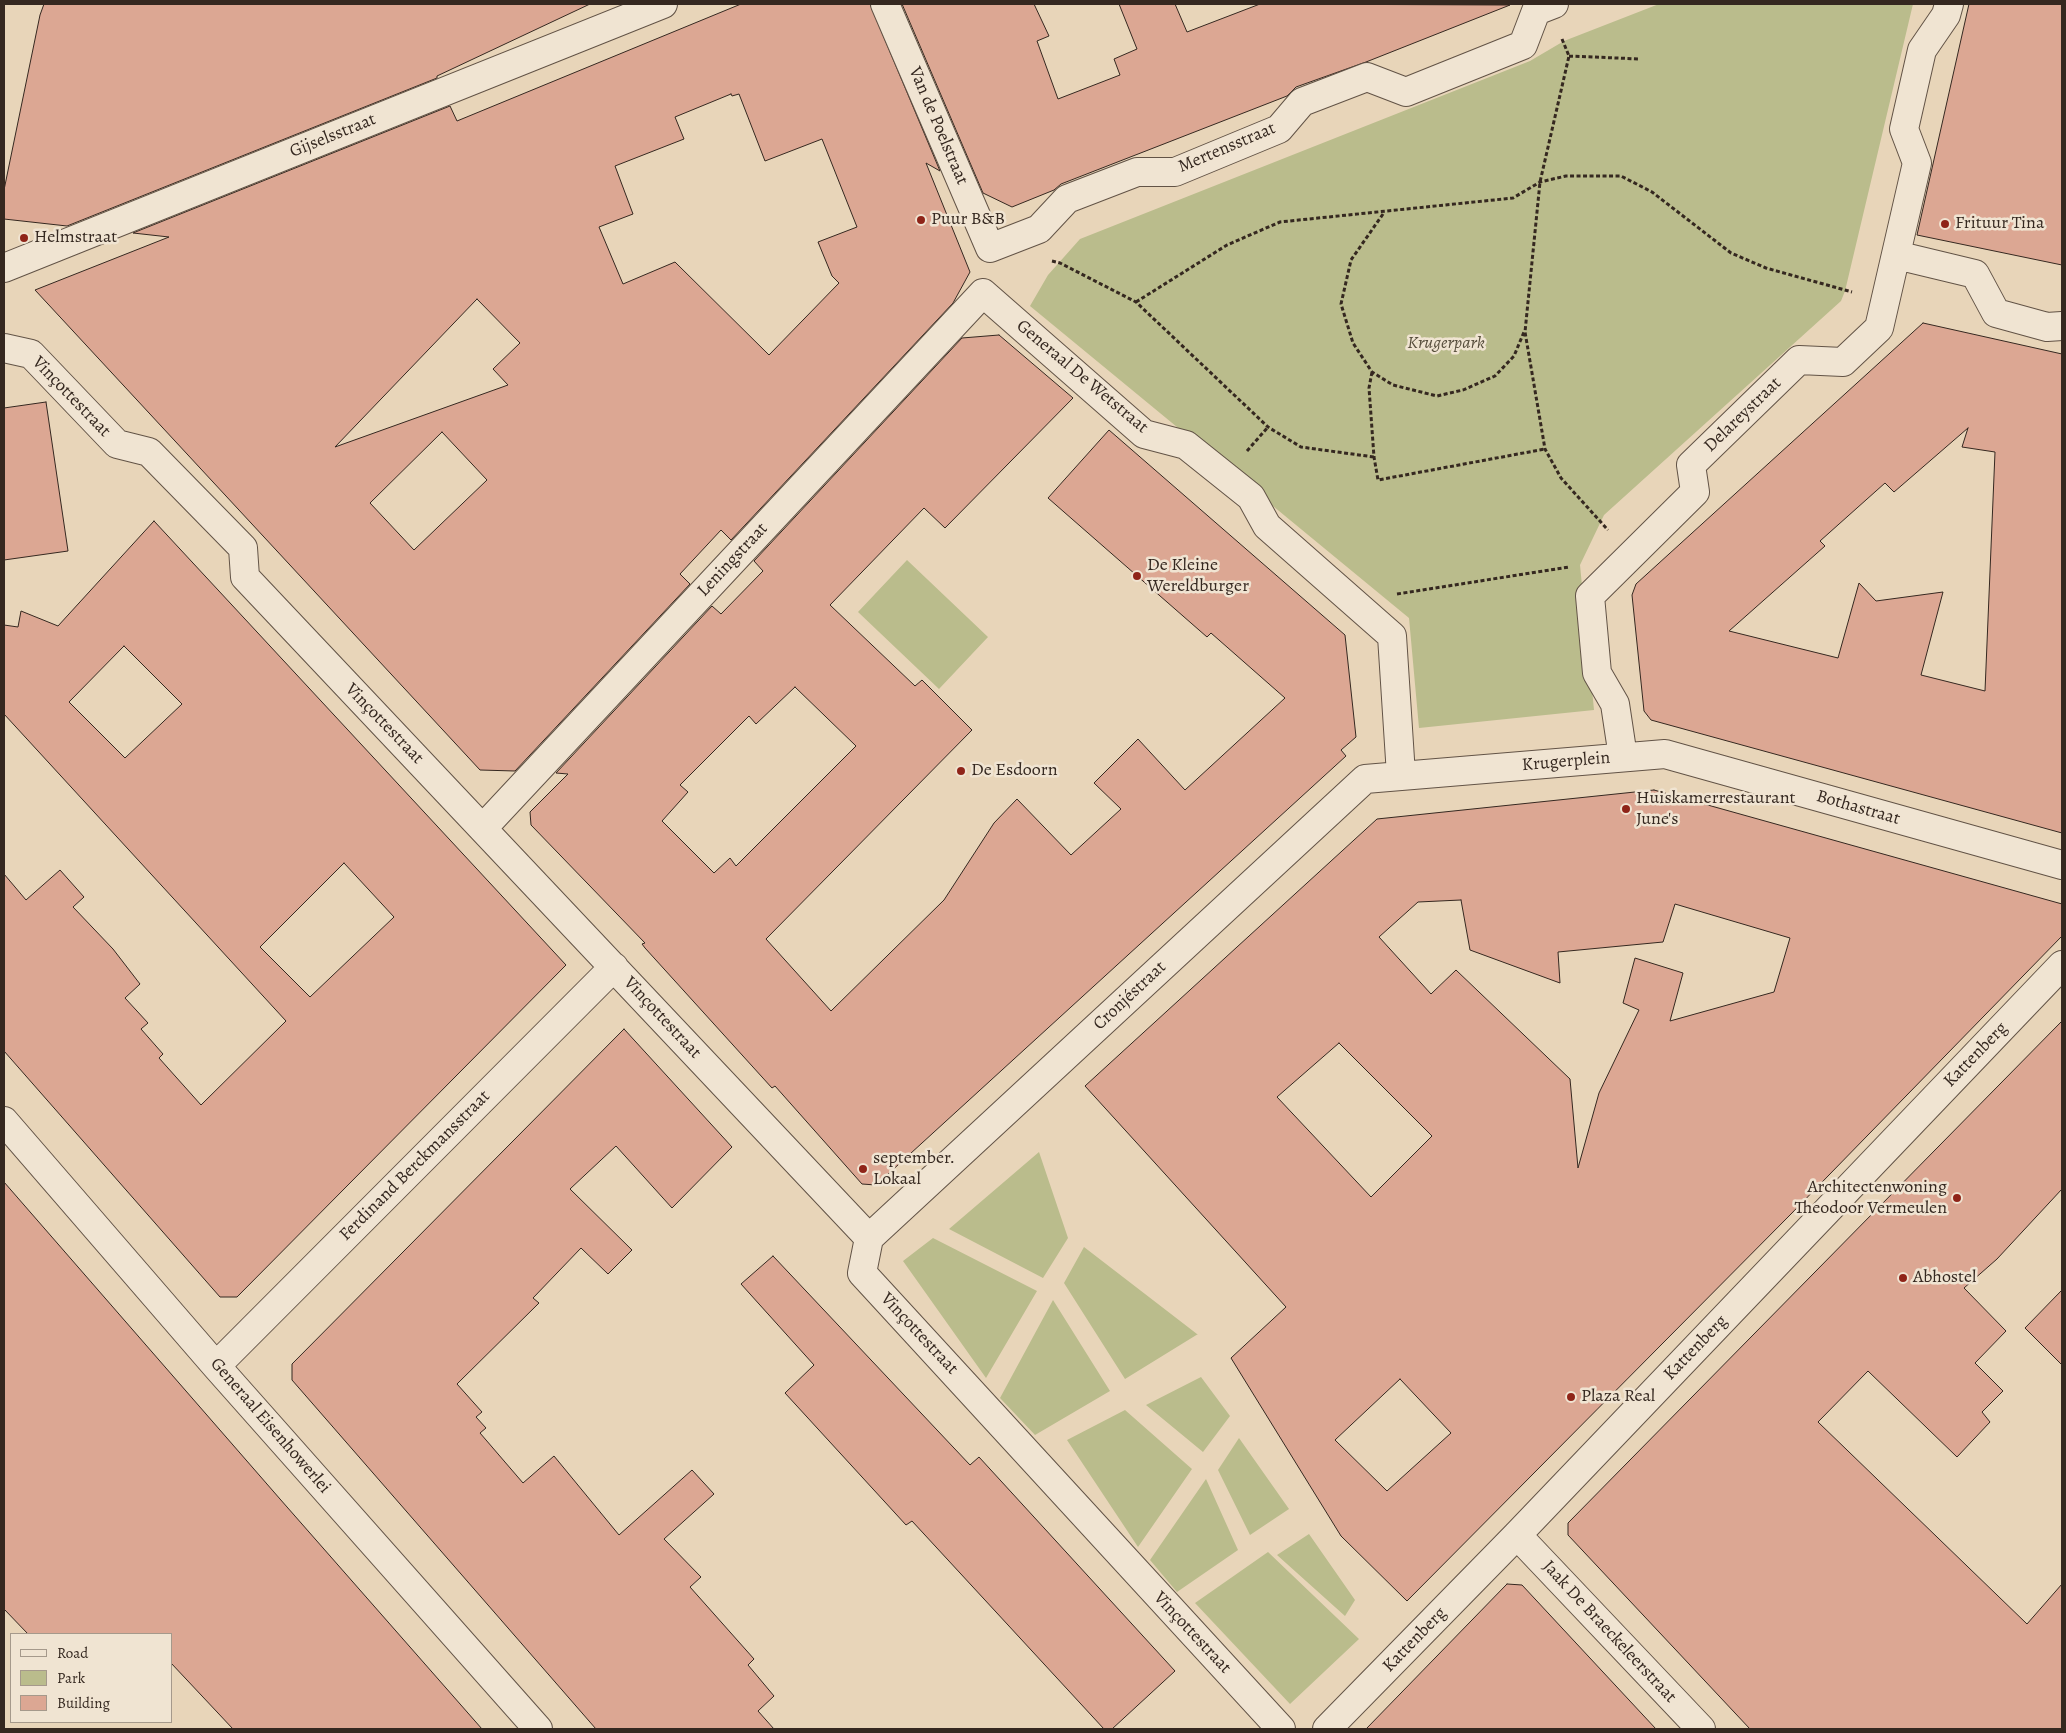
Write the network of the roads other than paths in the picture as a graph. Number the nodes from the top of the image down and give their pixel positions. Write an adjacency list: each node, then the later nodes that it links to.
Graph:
1 (663, 4): 7 (street, Gijselsstraat)
2 (885, 4): 5 (street, Van de Poelstraat)
3 (1545, 7): 5 (street, Mertensstraat)
4 (1948, 9): 6 (street, Delareystraat)
5 (990, 248)
6 (1896, 255): 9 (street); 11 (street, Delareystraat)
7 (4, 268)
8 (984, 293): 13 (street, Generaal De Wetstraat); 14 (street, Leningstraat)
9 (2062, 326)
10 (4, 348): 14 (street, Vinçottestraat)
11 (1590, 596): 12 (street, Krugerplein)
12 (1623, 757): 13 (street, Krugerplein); 15 (street, Bothastraat)
13 (1402, 775): 19 (street, Cronjéstraat)
14 (483, 828): 17 (street, Vinçottestraat)
15 (2062, 865)
16 (2062, 965): 21 (street, Kattenberg)
17 (614, 967): 19 (street, Vinçottestraat); 20 (street, Ferdinand Berckmansstraat)
18 (4, 1121): 20 (street, Generaal Eisenhowerlei)
19 (868, 1238): 23 (street, Vinçottestraat)
20 (216, 1366): 22 (street, Generaal Eisenhowerlei)
21 (1517, 1535): 24 (street, Kattenberg); 25 (street, Jaak De Braeckeleerstraat)
22 (538, 1729)
23 (1281, 1729)
24 (1327, 1729)
25 (1701, 1729)

